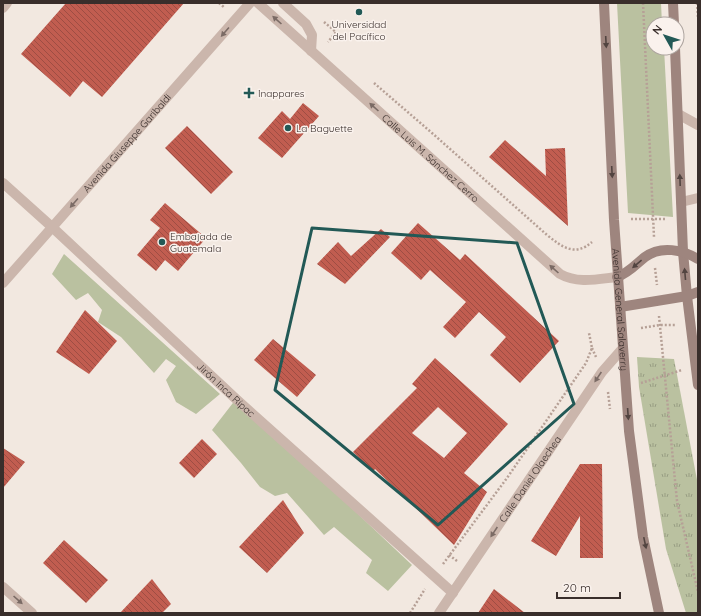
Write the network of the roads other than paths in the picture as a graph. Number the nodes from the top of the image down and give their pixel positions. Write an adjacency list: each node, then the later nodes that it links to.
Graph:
1 (7, 3): 7 (street)
2 (250, 3): 16 (street, Avenida Giuseppe Garibaldi, one-way to 16)
3 (258, 3): 9 (street, Calle Luis M. Sánchez Cerro, one-way to 3)
4 (283, 3): 9 (street)
5 (604, 3): 19 (main road, Avenida General Salaverry, one-way to 19)
6 (673, 3): 8 (main road)
7 (3, 8)
8 (674, 16)
9 (311, 51): 19 (street, Calle Luis M. Sánchez Cerro, one-way to 9)
10 (675, 56): 11 (main road)
11 (678, 114): 12 (street); 15 (main road, one-way to 11)
12 (698, 125)
13 (3, 183): 16 (street, Jirón Inca Rípac)
14 (698, 198): 15 (street)
15 (681, 202): 17 (main road)
16 (52, 227): 20 (street, Avenida Giuseppe Garibaldi); 27 (street, Jirón Inca Rípac)
17 (683, 252): 18 (main road); 19 (main road, one-way to 19); 22 (main road, one-way to 17)
18 (698, 259)
19 (618, 277): 23 (main road, Avenida General Salaverry)
20 (3, 283)
21 (698, 292): 22 (main road)
22 (687, 296): 23 (main road); 25 (main road)
23 (620, 307): 24 (main road, Avenida General Salaverry)
24 (623, 348): 27 (street, Calle Daniel Olaechea, one-way to 27); 30 (main road, Avenida General Salaverry, one-way to 30)
25 (698, 385)
26 (3, 587): 28 (street, one-way to 28)
27 (453, 593): 29 (street, Calle Daniel Olaechea)
28 (32, 613)
29 (439, 613)
30 (659, 613)

